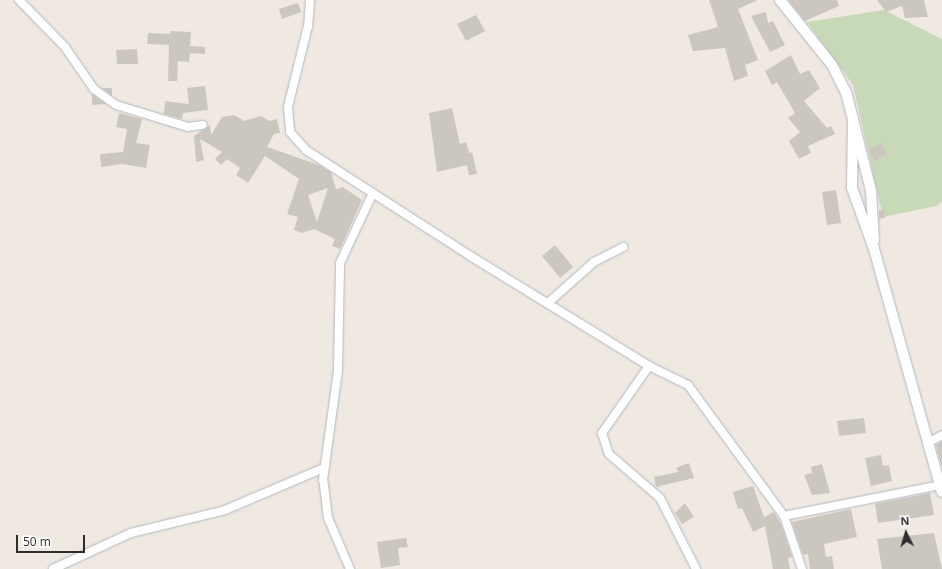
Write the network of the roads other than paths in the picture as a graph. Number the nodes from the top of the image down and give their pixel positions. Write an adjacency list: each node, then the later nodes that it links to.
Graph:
1 (19, 0): 5 (street)
2 (310, 0): 6 (street)
3 (780, 0): 4 (street)
4 (853, 118): 8 (street); 8 (street)
5 (202, 125)
6 (372, 195): 9 (street); 13 (street)
7 (623, 247): 9 (street)
8 (874, 249): 12 (street)
9 (548, 303): 10 (street)
10 (649, 366): 15 (street); 19 (street)
11 (942, 435): 12 (street)
12 (929, 442): 14 (street)
13 (324, 468): 17 (street); 18 (street)
14 (941, 489): 15 (street)
15 (784, 516): 16 (street)
16 (799, 568)
17 (53, 569)
18 (350, 569)
19 (696, 569)

